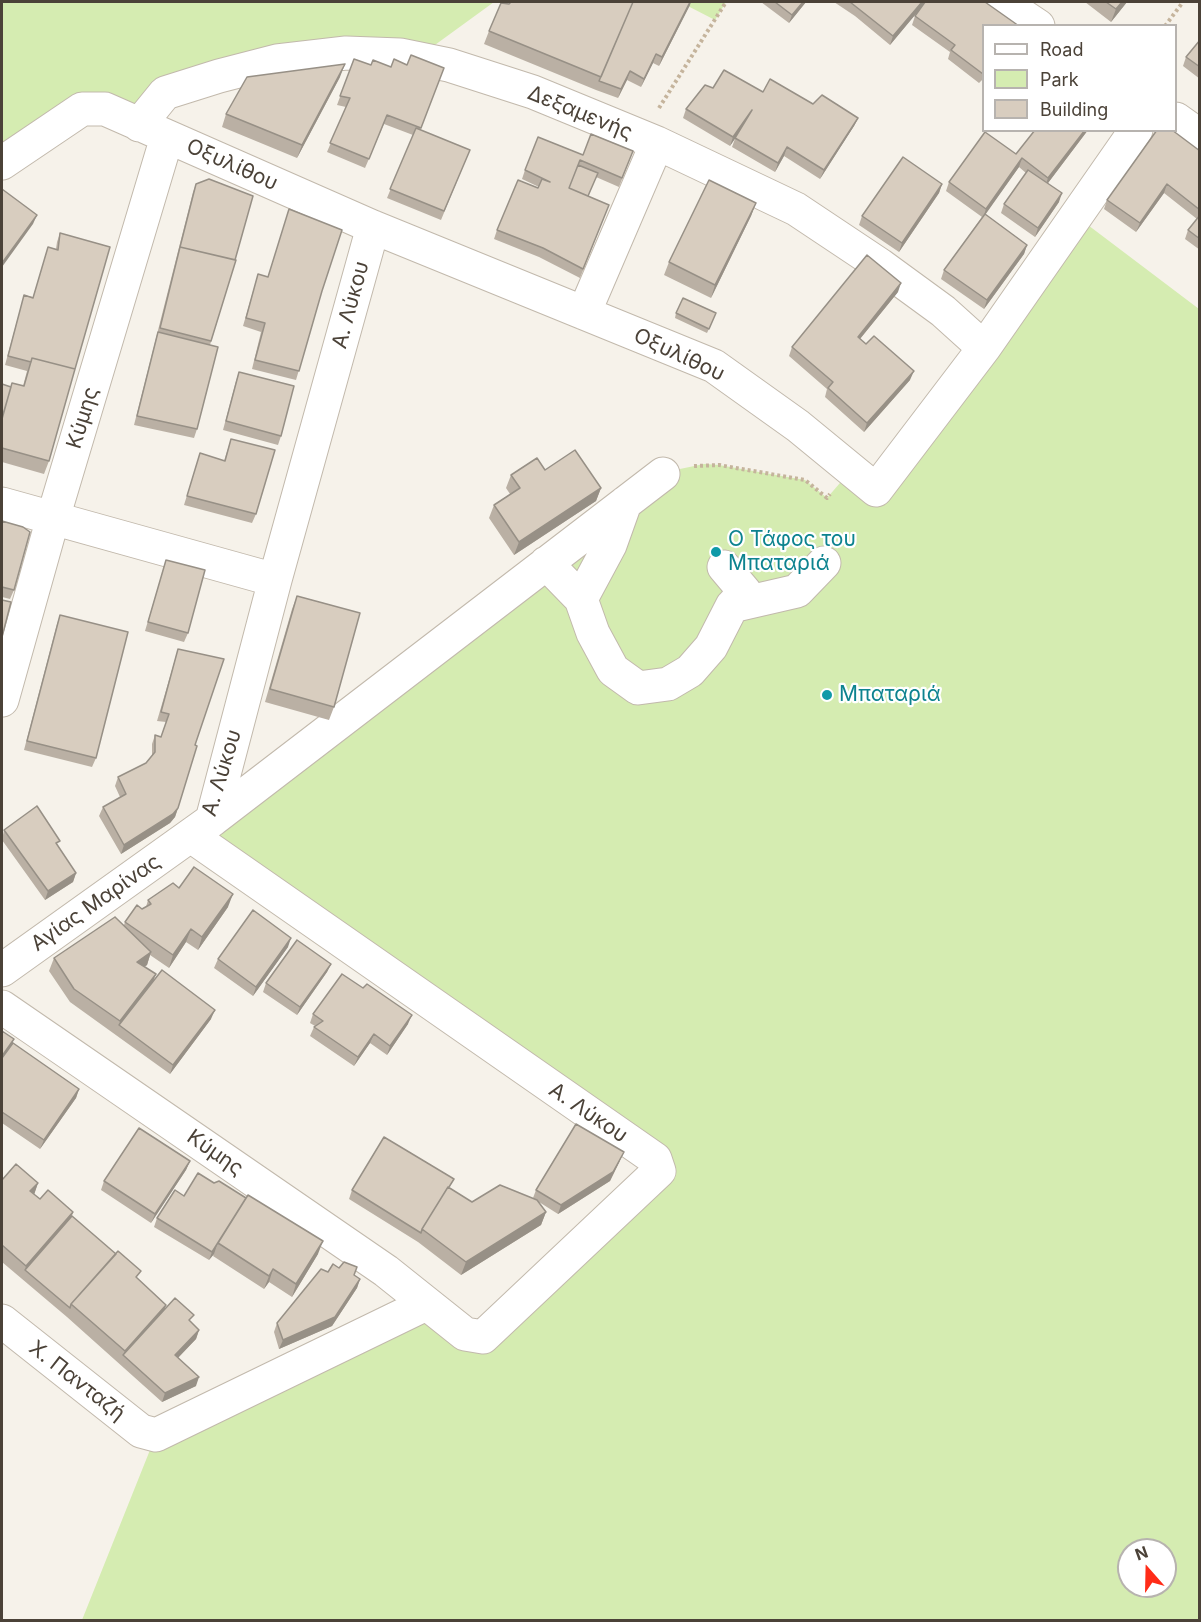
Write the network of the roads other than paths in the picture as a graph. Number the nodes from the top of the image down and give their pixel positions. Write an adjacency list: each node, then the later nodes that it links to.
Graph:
1 (1002, 2): 2 (street)
2 (1035, 24)
3 (1177, 120): 6 (street)
4 (153, 131): 7 (street, Δεξαμενής); 8 (street, Οξυλίθου); 9 (street, Οξυλίθου); 15 (street, Κύμης)
5 (1135, 132): 11 (street, Οξυλίθου)
6 (1200, 136)
7 (649, 140): 10 (street); 11 (street, Δεξαμενής)
8 (2, 163)
9 (373, 227): 10 (street, Οξυλίθου); 19 (street, Α. Λύκου)
10 (584, 314): 11 (street, Οξυλίθου)
11 (984, 348)
12 (663, 474): 13 (street, Αγίας Μαρίνας)
13 (625, 502): 16 (street, Αγίας Μαρίνας); 20 (street)
14 (2, 504): 15 (street)
15 (53, 518): 19 (street); 22 (street, Κύμης)
16 (546, 563): 20 (street); 23 (street, Αγίας Μαρίνας)
17 (824, 563): 21 (street)
18 (724, 567): 21 (street)
19 (275, 580): 23 (street, Α. Λύκου)
20 (581, 599): 21 (street)
21 (732, 606)
22 (2, 700)
23 (201, 828): 24 (street, Αγίας Μαρίνας); 26 (street, Α. Λύκου)
24 (2, 970)
25 (2, 1007): 27 (street, Κύμης)
26 (655, 1159): 27 (street, Κύμης)
27 (426, 1304): 28 (street, Χ. Πανταζή)
28 (2, 1321)

